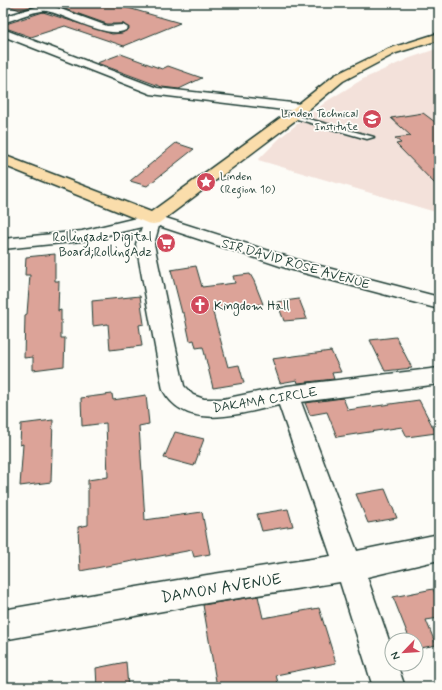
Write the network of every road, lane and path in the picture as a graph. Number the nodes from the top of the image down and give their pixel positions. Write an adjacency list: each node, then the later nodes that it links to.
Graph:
1 (60, 3): 2 (street)
2 (46, 7): 3 (street); 4 (street)
3 (3, 20)
4 (123, 28)
5 (3, 32): 7 (street)
6 (437, 38): 7 (main road)
7 (296, 112): 8 (lane); 10 (main road)
8 (370, 137)
9 (3, 160): 10 (main road)
10 (153, 219): 11 (street); 12 (street, SIR DAVID ROSE AVENUE); 14 (street, DAKAMA CIRCLE)
11 (3, 248)
12 (439, 303)
13 (439, 376): 14 (street, DAKAMA CIRCLE)
14 (287, 395): 16 (street)
15 (439, 547): 16 (street, DAMON AVENUE)
16 (349, 567): 17 (street, DAMON AVENUE); 18 (street)
17 (3, 625)
18 (389, 687)

